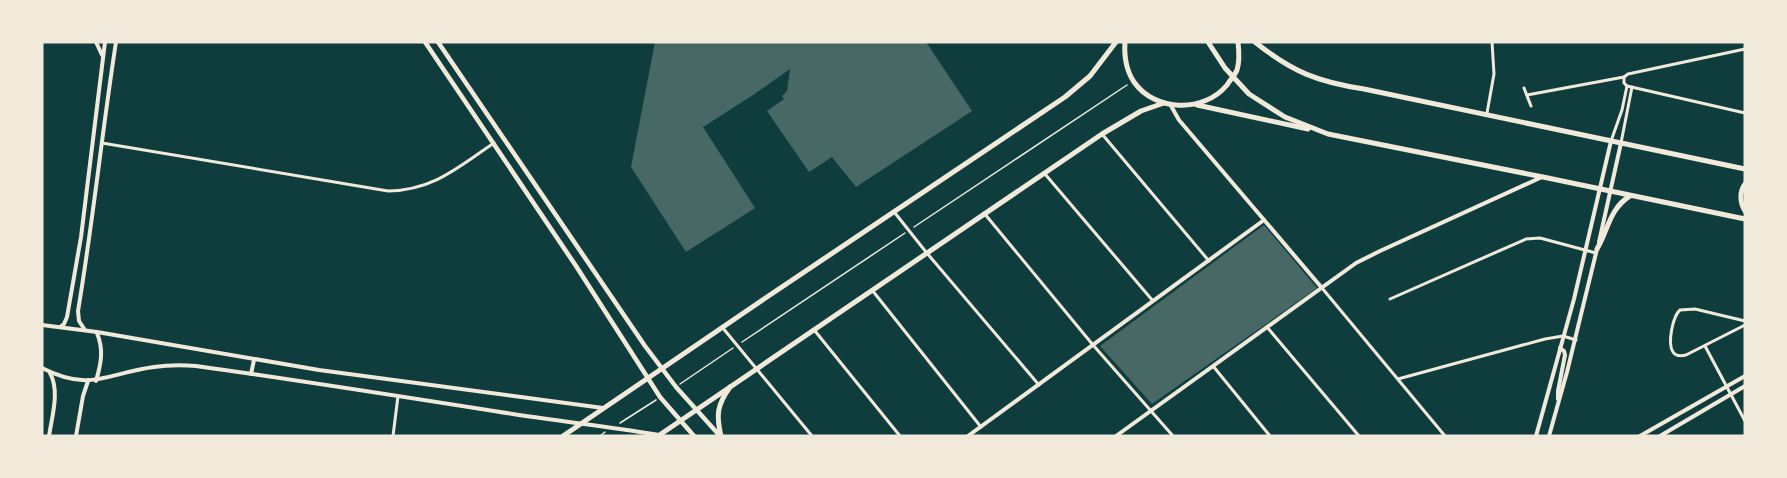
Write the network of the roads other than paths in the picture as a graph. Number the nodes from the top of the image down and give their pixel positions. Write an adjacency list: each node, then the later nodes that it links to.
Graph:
1 (96, 42): 13 (street)
2 (105, 42): 13 (street)
3 (117, 42): 26 (street)
4 (425, 42): 27 (main road)
5 (438, 42): 40 (main road)
6 (1116, 42): 38 (main road)
7 (1125, 42): 19 (main road)
8 (1208, 42): 14 (main road)
9 (1238, 42): 14 (main road)
10 (1255, 42): 23 (main road)
11 (1492, 42): 23 (street)
12 (1745, 49): 15 (street)
13 (103, 57): 54 (street)
14 (1232, 77): 20 (main road); 25 (main road)
15 (1624, 77): 16 (street); 18 (street)
16 (1630, 87): 22 (street); 28 (street); 29 (street)
17 (1524, 88): 18 (street)
18 (1527, 95): 21 (street)
19 (1167, 103): 20 (main road); 24 (main road); 42 (street)
20 (1192, 104): 25 (main road)
21 (1531, 106)
22 (1745, 113)
23 (1487, 115): 28 (main road)
24 (1102, 134): 31 (main road); 47 (street)
25 (1329, 134): 32 (main road)
26 (102, 143): 27 (street); 58 (street)
27 (494, 143): 43 (main road)
28 (1611, 144): 29 (main road); 34 (street)
29 (1620, 145): 30 (main road); 35 (street)
30 (1745, 169)
31 (1044, 173): 39 (main road); 51 (street)
32 (1543, 177): 34 (main road); 48 (street)
33 (1745, 184): 37 (main road)
34 (1600, 189): 35 (main road); 44 (street)
35 (1610, 191): 36 (main road); 45 (street)
36 (1631, 196): 41 (main road); 45 (main road)
37 (1745, 211)
38 (894, 212): 46 (street); 55 (main road)
39 (984, 213): 46 (main road); 62 (street)
40 (557, 218): 43 (main road); 68 (main road)
41 (1745, 219)
42 (1264, 220): 47 (street); 48 (street)
43 (548, 223): 73 (main road)
44 (1585, 250): 45 (street); 50 (street); 60 (street)
45 (1597, 251): 61 (street)
46 (926, 252): 49 (main road); 78 (street)
47 (1209, 261): 51 (street)
48 (1322, 288): 56 (street); 74 (street)
49 (872, 290): 57 (main road); 90 (street)
50 (1390, 299)
51 (1153, 301): 62 (street)
52 (1745, 323): 63 (street); 63 (street)
53 (42, 325): 54 (street)
54 (59, 327): 58 (street)
55 (722, 327): 68 (main road); 69 (street)
56 (1267, 327): 66 (street); 104 (street)
57 (813, 330): 69 (main road); 99 (street)
58 (85, 331): 59 (street)
59 (97, 333): 65 (street); 76 (street)
60 (1563, 336): 61 (street); 64 (street); 74 (street)
61 (1576, 340): 83 (street)
62 (1093, 345): 78 (street); 86 (street)
63 (1705, 346): 80 (street)
64 (1560, 348): 83 (street); 106 (street)
65 (254, 359): 71 (street); 84 (street)
66 (1213, 366): 86 (street); 103 (street)
67 (42, 368): 70 (street)
68 (662, 368): 73 (main road); 85 (main road)
69 (756, 369): 77 (main road); 98 (street)
70 (50, 372): 75 (street); 91 (street)
71 (251, 374): 76 (street); 82 (street)
72 (1745, 376): 80 (street)
73 (648, 378): 84 (main road); 87 (main road)
74 (1398, 379): 105 (street)
75 (88, 381): 76 (street); 92 (street)
76 (96, 381)
77 (733, 384): 85 (main road); 97 (main road)
78 (1039, 385): 90 (street)
79 (1745, 386): 81 (street)
80 (1725, 387): 81 (street); 108 (street)
81 (1730, 394): 88 (street); 109 (street)
82 (398, 395): 89 (street); 93 (street)
83 (1558, 403): 107 (street)
84 (603, 408): 89 (main road)
85 (696, 410): 87 (main road); 97 (main road)
86 (1152, 411): 101 (street); 102 (street)
87 (681, 420): 95 (main road); 96 (main road)
88 (1745, 421)
89 (579, 424): 94 (main road); 95 (street)
90 (981, 427): 100 (street)
91 (49, 436)
92 (76, 436)
93 (393, 436)
94 (563, 436)
95 (660, 436)
96 (694, 436)
97 (721, 436)
98 (812, 436)
99 (900, 436)
100 (968, 436)
101 (1116, 436)
102 (1173, 436)
103 (1270, 436)
104 (1359, 436)
105 (1445, 436)
106 (1536, 436)
107 (1549, 436)
108 (1642, 436)
109 (1660, 436)

